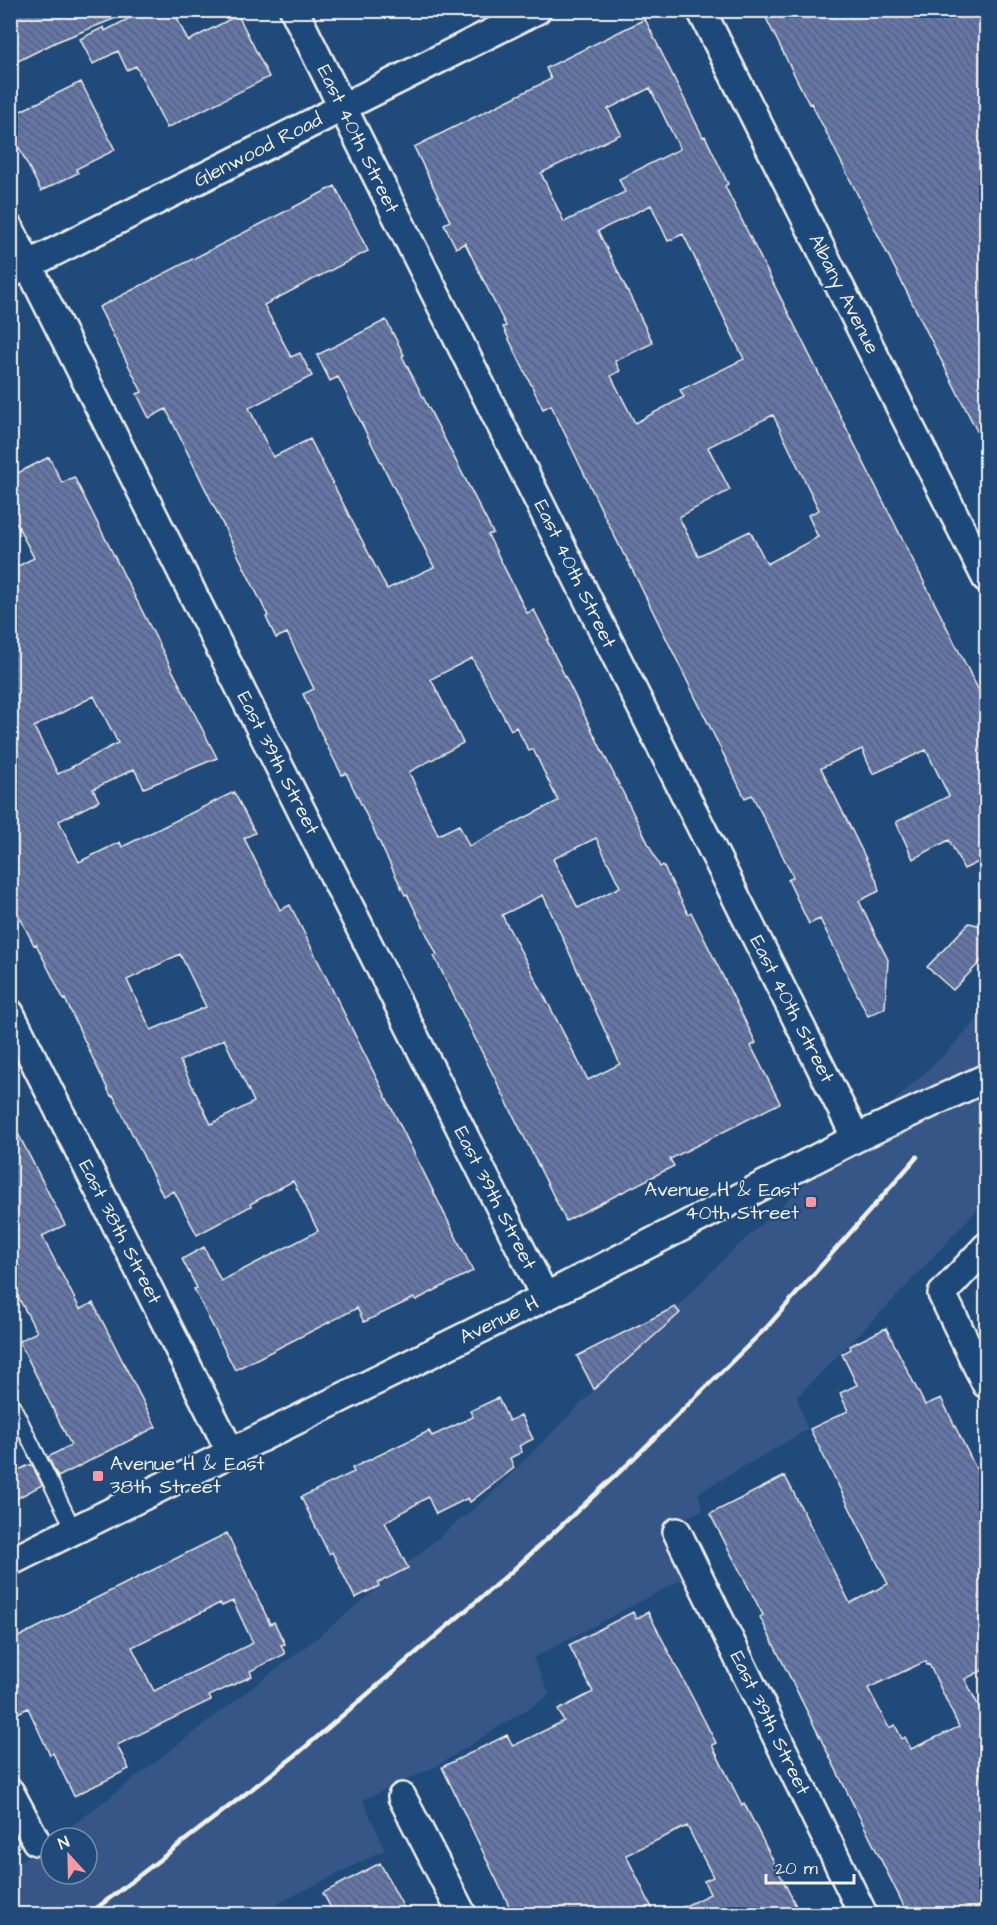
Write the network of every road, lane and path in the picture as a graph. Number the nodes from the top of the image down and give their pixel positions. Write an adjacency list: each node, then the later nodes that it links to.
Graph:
1 (294, 10): 4 (street, East 40th Street)
2 (537, 10): 4 (street, Glenwood Road)
3 (701, 10): 7 (street, Albany Avenue)
4 (342, 108): 6 (street, Glenwood Road); 10 (street, East 40th Street)
5 (10, 229): 6 (street, East 39th Street)
6 (19, 269): 12 (street, East 39th Street)
7 (987, 578)
8 (10, 1013): 15 (street, East 38th Street)
9 (987, 1078): 10 (street, Avenue H)
10 (856, 1138): 12 (street, Avenue H)
11 (987, 1247): 13 (street)
12 (545, 1297): 15 (street, Avenue H)
13 (987, 1384)
14 (10, 1400): 16 (lane)
15 (230, 1452): 16 (street, Avenue H)
16 (74, 1530): 18 (street, Avenue H)
17 (677, 1532): 23 (street, East 39th Street)
18 (10, 1562)
19 (10, 1792): 21 (street)
20 (402, 1797): 22 (street)
21 (36, 1840)
22 (462, 1914)
23 (863, 1914)

